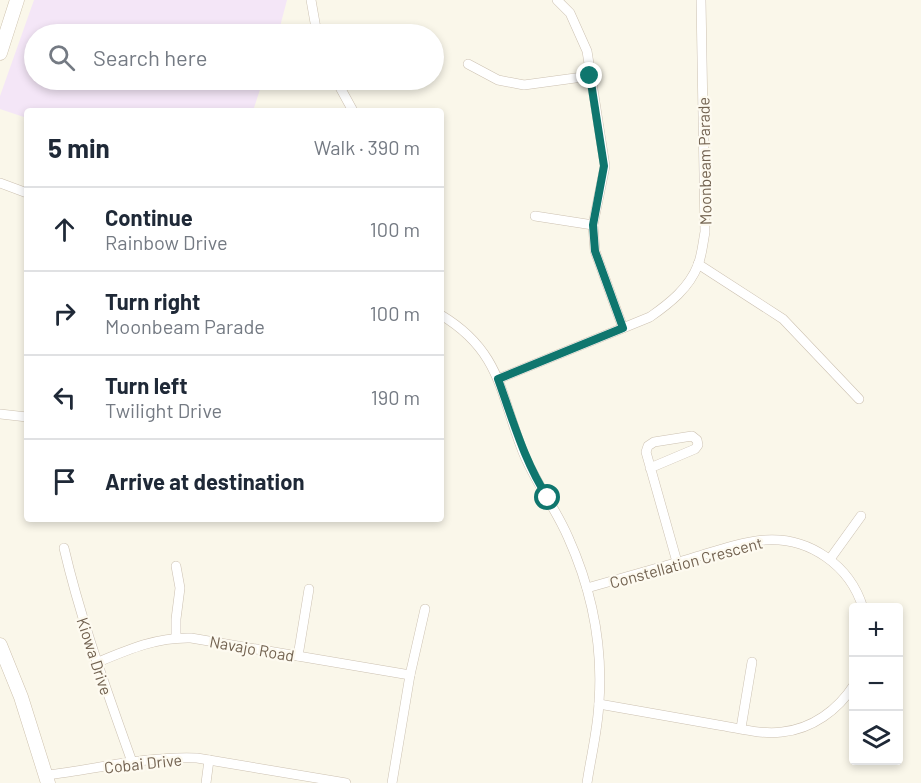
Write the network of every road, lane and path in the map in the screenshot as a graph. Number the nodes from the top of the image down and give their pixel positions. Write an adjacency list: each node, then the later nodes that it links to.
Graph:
1 (17, 0): 6 (street)
2 (311, 0): 5 (street)
3 (557, 0): 8 (street)
4 (701, 0): 15 (street, Moonbeam Parade)
5 (315, 24)
6 (0, 53)
7 (468, 64): 8 (street)
8 (590, 76): 14 (street)
9 (341, 90): 10 (street)
10 (351, 108)
11 (0, 183): 12 (street)
12 (24, 192)
13 (535, 216): 14 (street)
14 (593, 225): 17 (street)
15 (698, 264): 17 (street, Moonbeam Parade); 19 (street)
16 (444, 317): 18 (street)
17 (623, 328): 18 (street, Moonbeam Parade)
18 (498, 379): 28 (street)
19 (859, 399)
20 (0, 414): 21 (street)
21 (24, 417)
22 (650, 468): 22 (street); 26 (street)
23 (861, 516): 25 (street)
24 (64, 548): 36 (street, Kiowa Drive)
25 (830, 559): 26 (street, Constellation Crescent); 30 (street, Constellation Crescent)
26 (677, 562): 28 (street, Constellation Crescent)
27 (176, 566): 32 (street)
28 (587, 588): 39 (street)
29 (309, 589): 34 (street)
30 (861, 603)
31 (426, 609): 37 (street)
32 (176, 637): 34 (street, Navajo Road); 36 (street, Navajo Road)
33 (0, 645): 43 (street)
34 (298, 656): 37 (street, Navajo Road)
35 (752, 662): 40 (street)
36 (96, 663): 42 (street, Kiowa Drive)
37 (410, 675): 46 (street)
38 (849, 692): 40 (street)
39 (599, 704): 40 (street); 47 (street)
40 (741, 729)
41 (209, 760): 42 (street, Cobai Drive); 44 (street); 45 (street, Cobai Drive)
42 (132, 762): 43 (street, Cobai Drive)
43 (47, 779)
44 (206, 783)
45 (346, 783)
46 (392, 783)
47 (587, 783)

